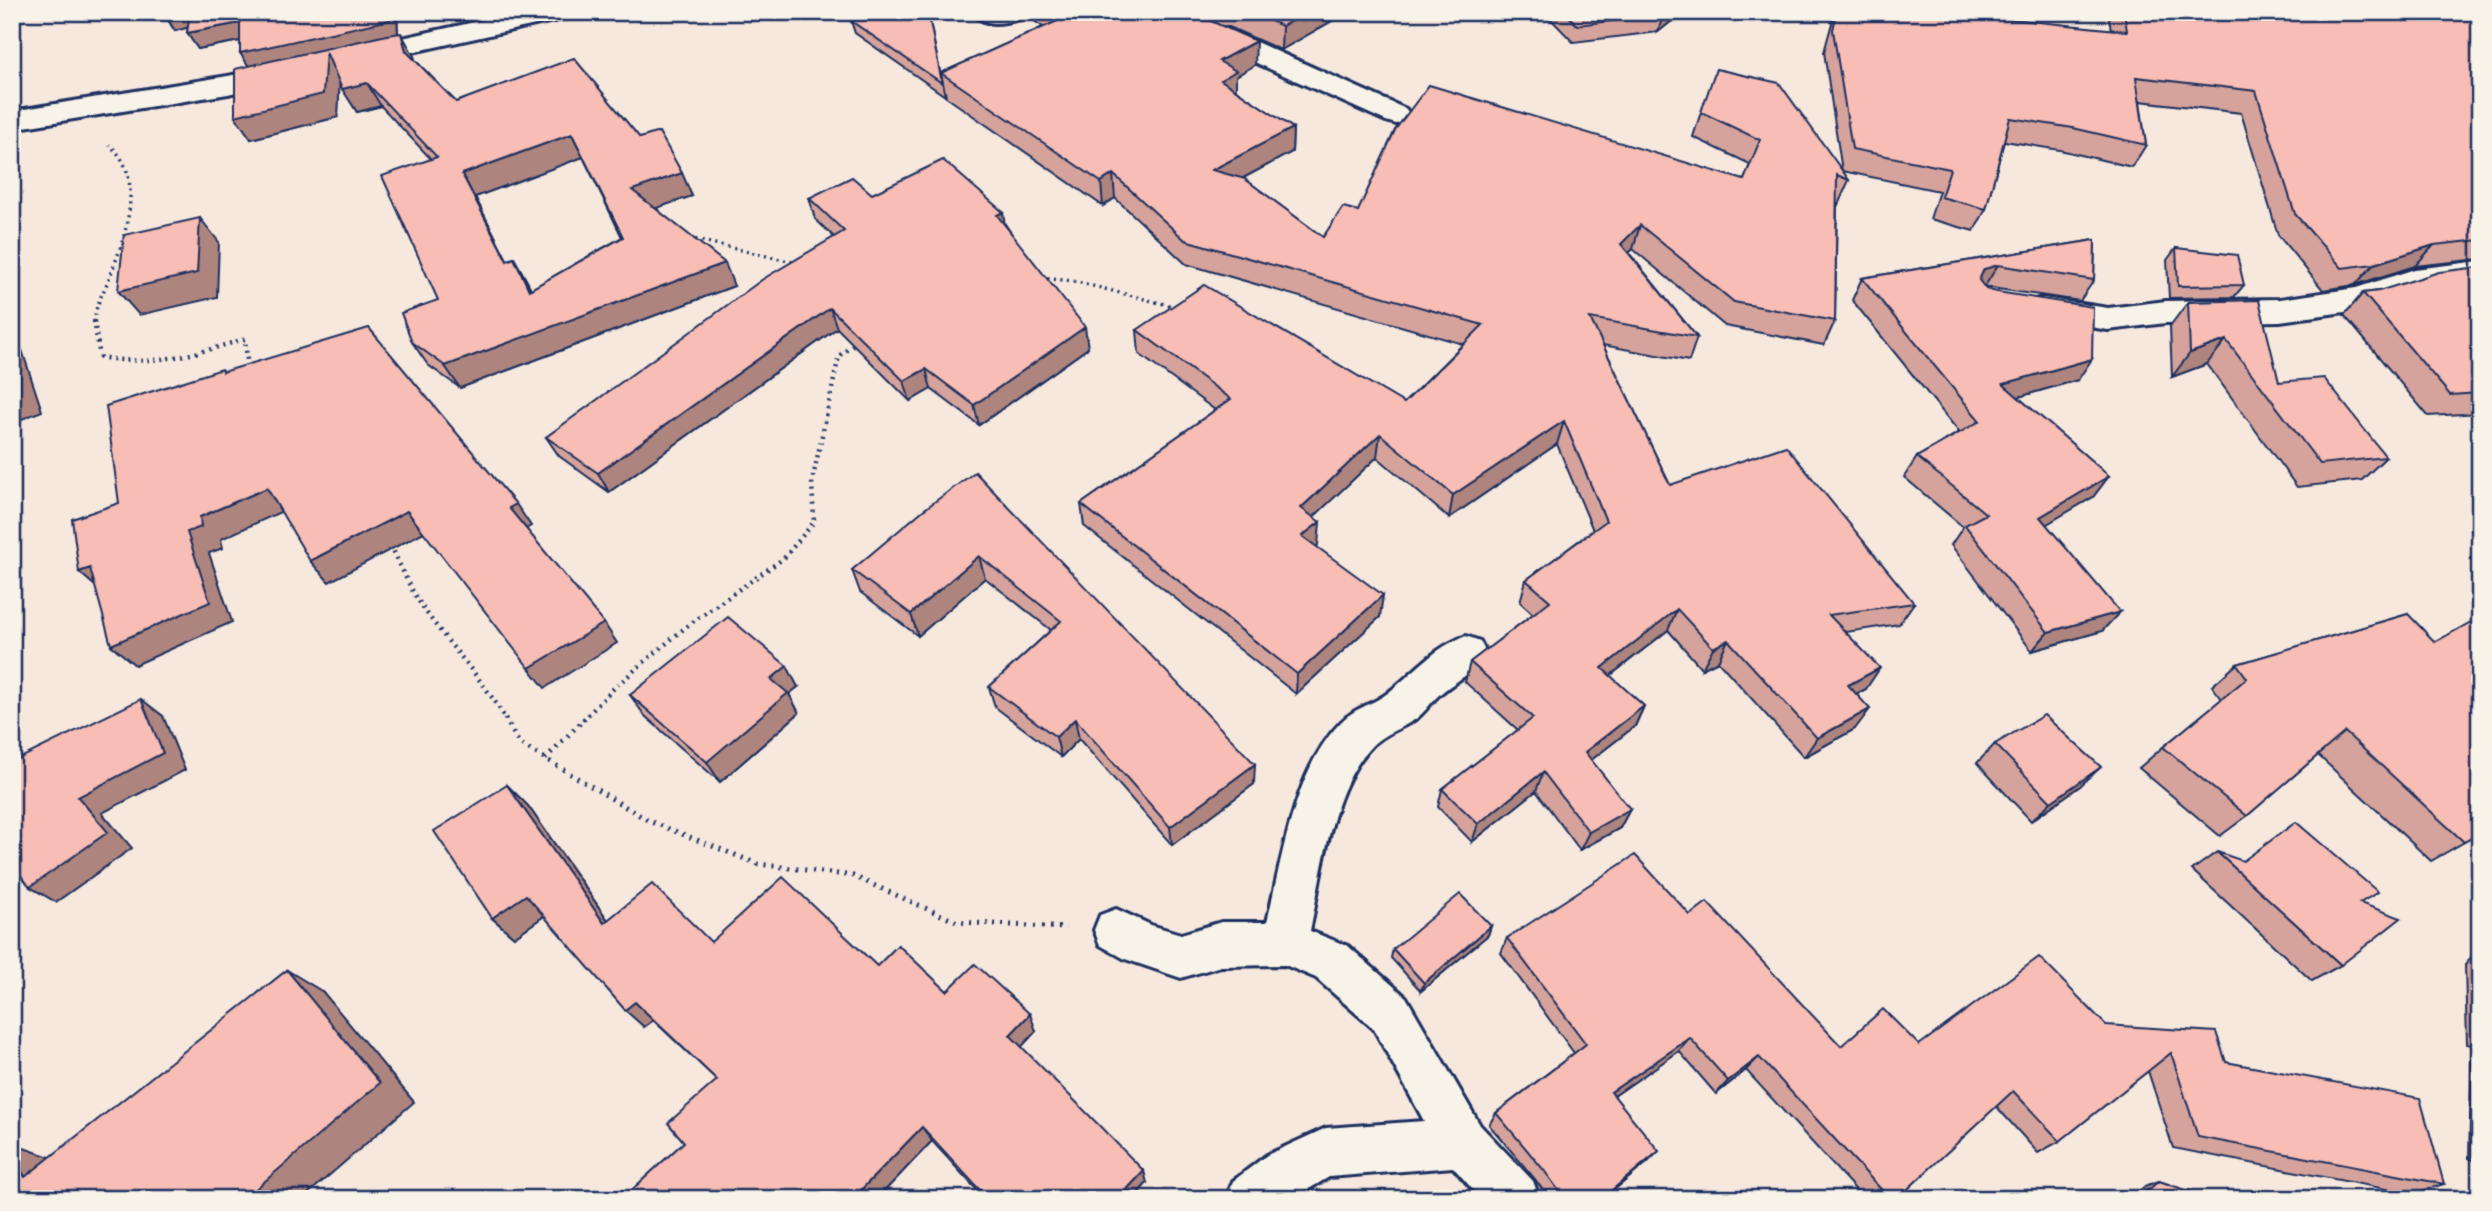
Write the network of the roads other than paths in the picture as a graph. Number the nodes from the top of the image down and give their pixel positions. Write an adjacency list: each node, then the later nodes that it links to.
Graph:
1 (558, 12): 5 (street)
2 (986, 12): 3 (street)
3 (1015, 12)
4 (1127, 12): 7 (street)
5 (337, 61)
6 (310, 67): 8 (street)
7 (1396, 115)
8 (12, 120)
9 (2480, 272): 10 (street)
10 (2013, 304)
11 (1466, 653): 13 (street)
12 (1116, 930): 13 (street)
13 (1285, 943): 14 (street)
14 (1463, 1142): 15 (street); 16 (street)
15 (1251, 1199)
16 (1515, 1199)

